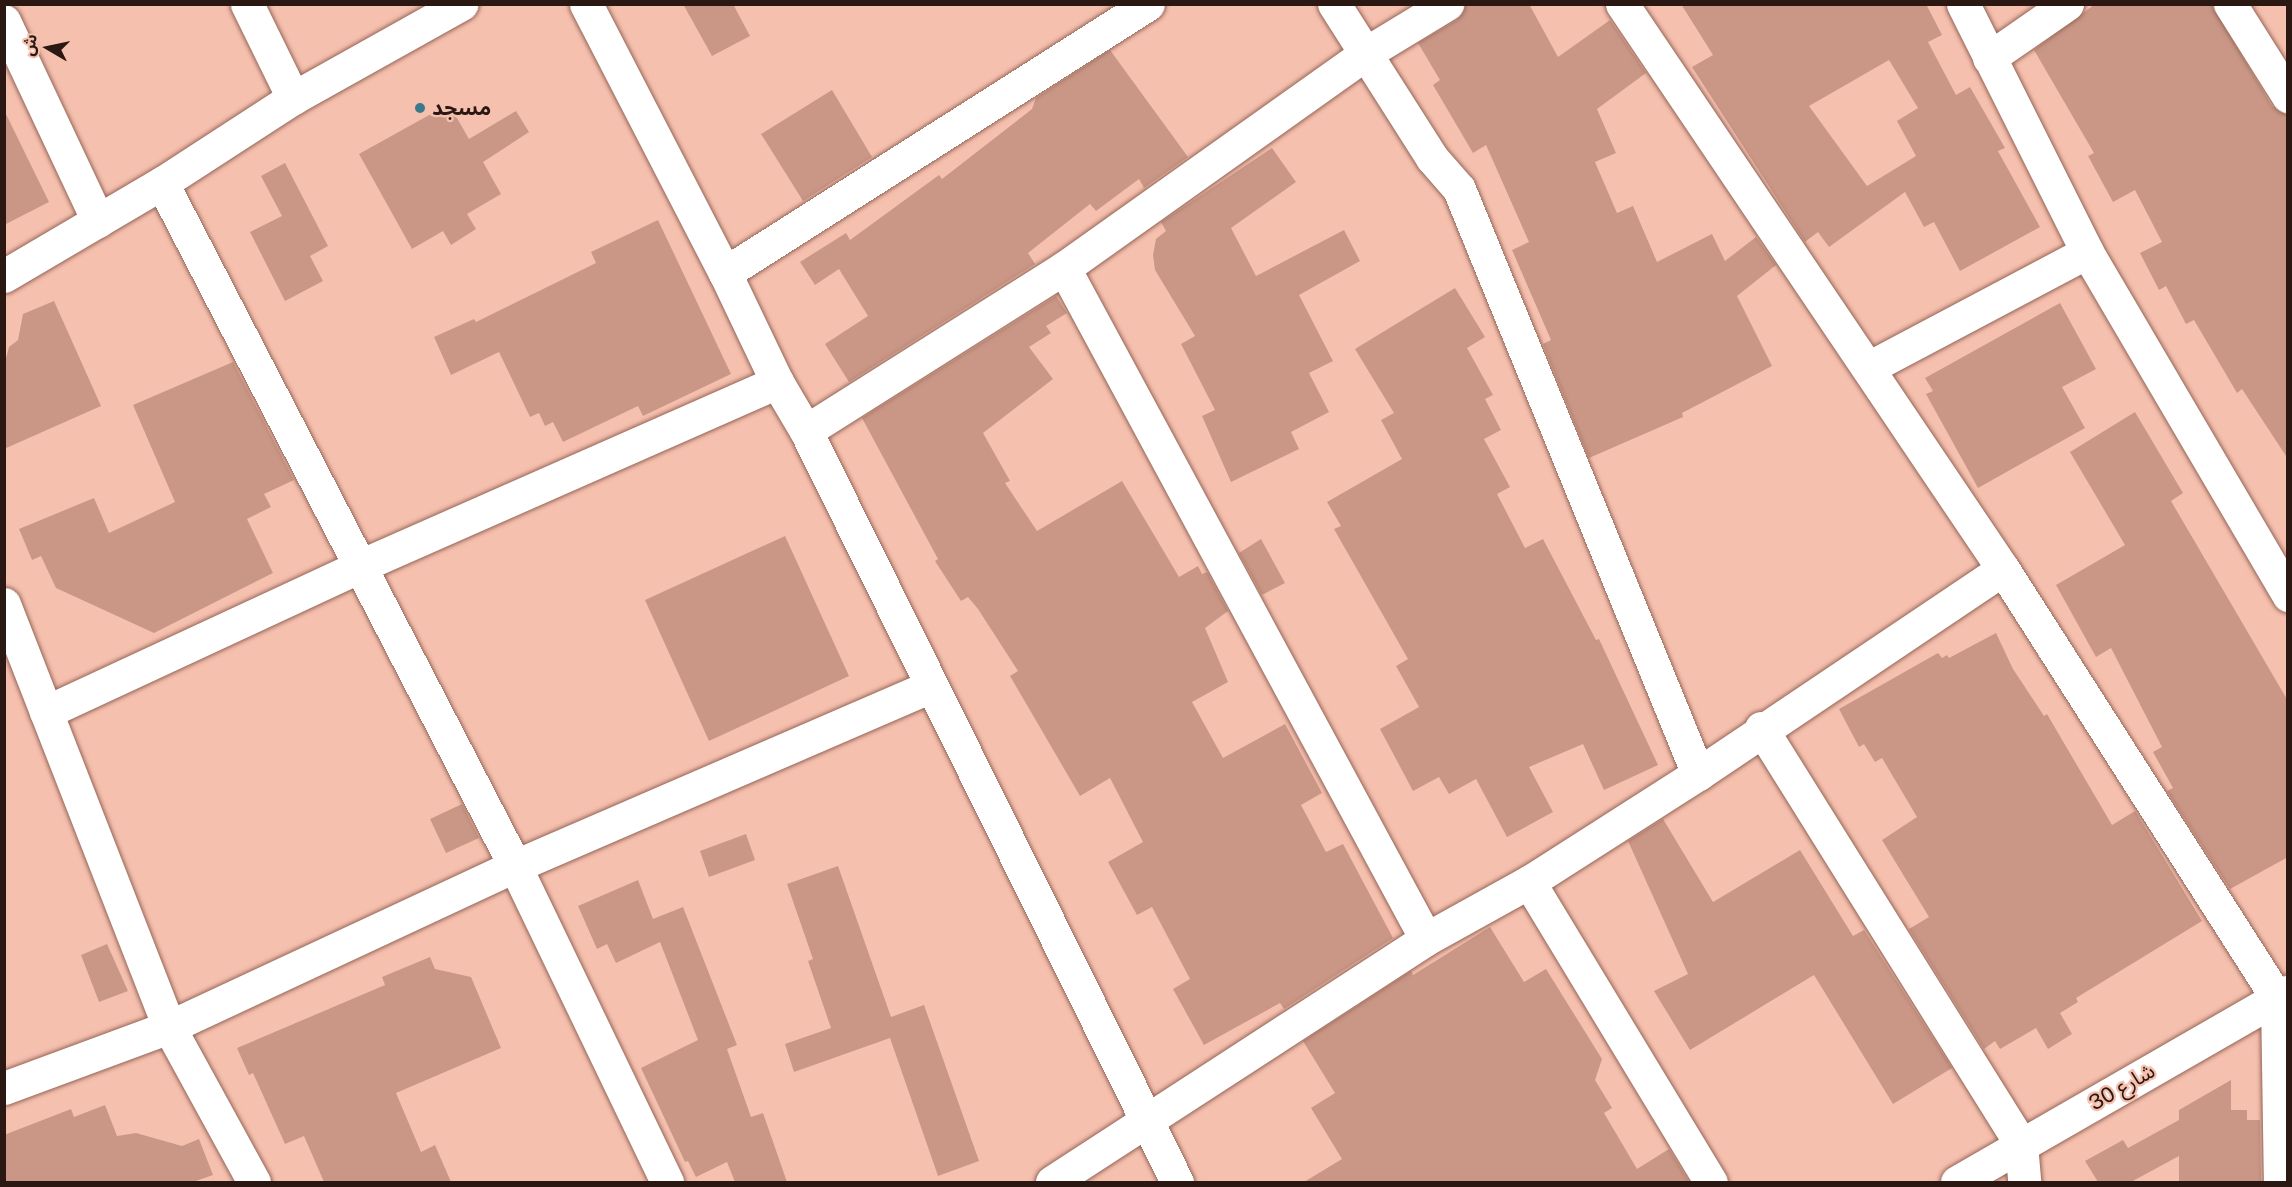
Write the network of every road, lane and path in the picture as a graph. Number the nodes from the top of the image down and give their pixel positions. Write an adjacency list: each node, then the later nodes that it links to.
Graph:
1 (247, 4): 15 (street)
2 (461, 4): 15 (street)
3 (586, 4): 20 (street)
4 (1148, 4): 20 (street)
5 (1334, 4): 12 (street)
6 (1447, 4): 12 (street)
7 (1622, 4): 22 (street)
8 (1963, 4): 13 (street)
9 (2067, 4): 13 (street)
10 (2230, 4): 14 (street)
11 (4, 21): 17 (street)
12 (1366, 53): 19 (street); 32 (street)
13 (1989, 58): 18 (street)
14 (2288, 96)
15 (293, 98): 16 (street)
16 (162, 183): 17 (street); 25 (street)
17 (98, 221): 21 (street)
18 (2087, 252): 22 (street); 27 (street)
19 (1065, 268): 24 (street); 35 (street)
20 (726, 273): 23 (street)
21 (4, 276)
22 (1868, 368): 26 (street)
23 (777, 382): 24 (street); 25 (street)
24 (806, 431): 29 (street)
25 (360, 566): 30 (street); 33 (street)
26 (2003, 569): 31 (street); 36 (street)
27 (2288, 595)
28 (4, 603): 30 (street)
29 (931, 686): 33 (street); 39 (street)
30 (46, 712): 37 (street)
31 (1761, 728): 32 (street); 40 (street)
32 (1698, 774): 34 (street)
33 (515, 866): 37 (street); 42 (street)
34 (1529, 882): 35 (street); 45 (street)
35 (1426, 939): 39 (street)
36 (2282, 995): 40 (street, شارع 30); 48 (street)
37 (169, 1027): 38 (street); 41 (street)
38 (4, 1088)
39 (1145, 1122): 43 (street); 44 (street)
40 (2021, 1144): 46 (street, شارع 30); 47 (street)
41 (254, 1182)
42 (667, 1182)
43 (1052, 1182)
44 (1177, 1182)
45 (1711, 1182)
46 (1957, 1182)
47 (2024, 1182)
48 (2280, 1182)

